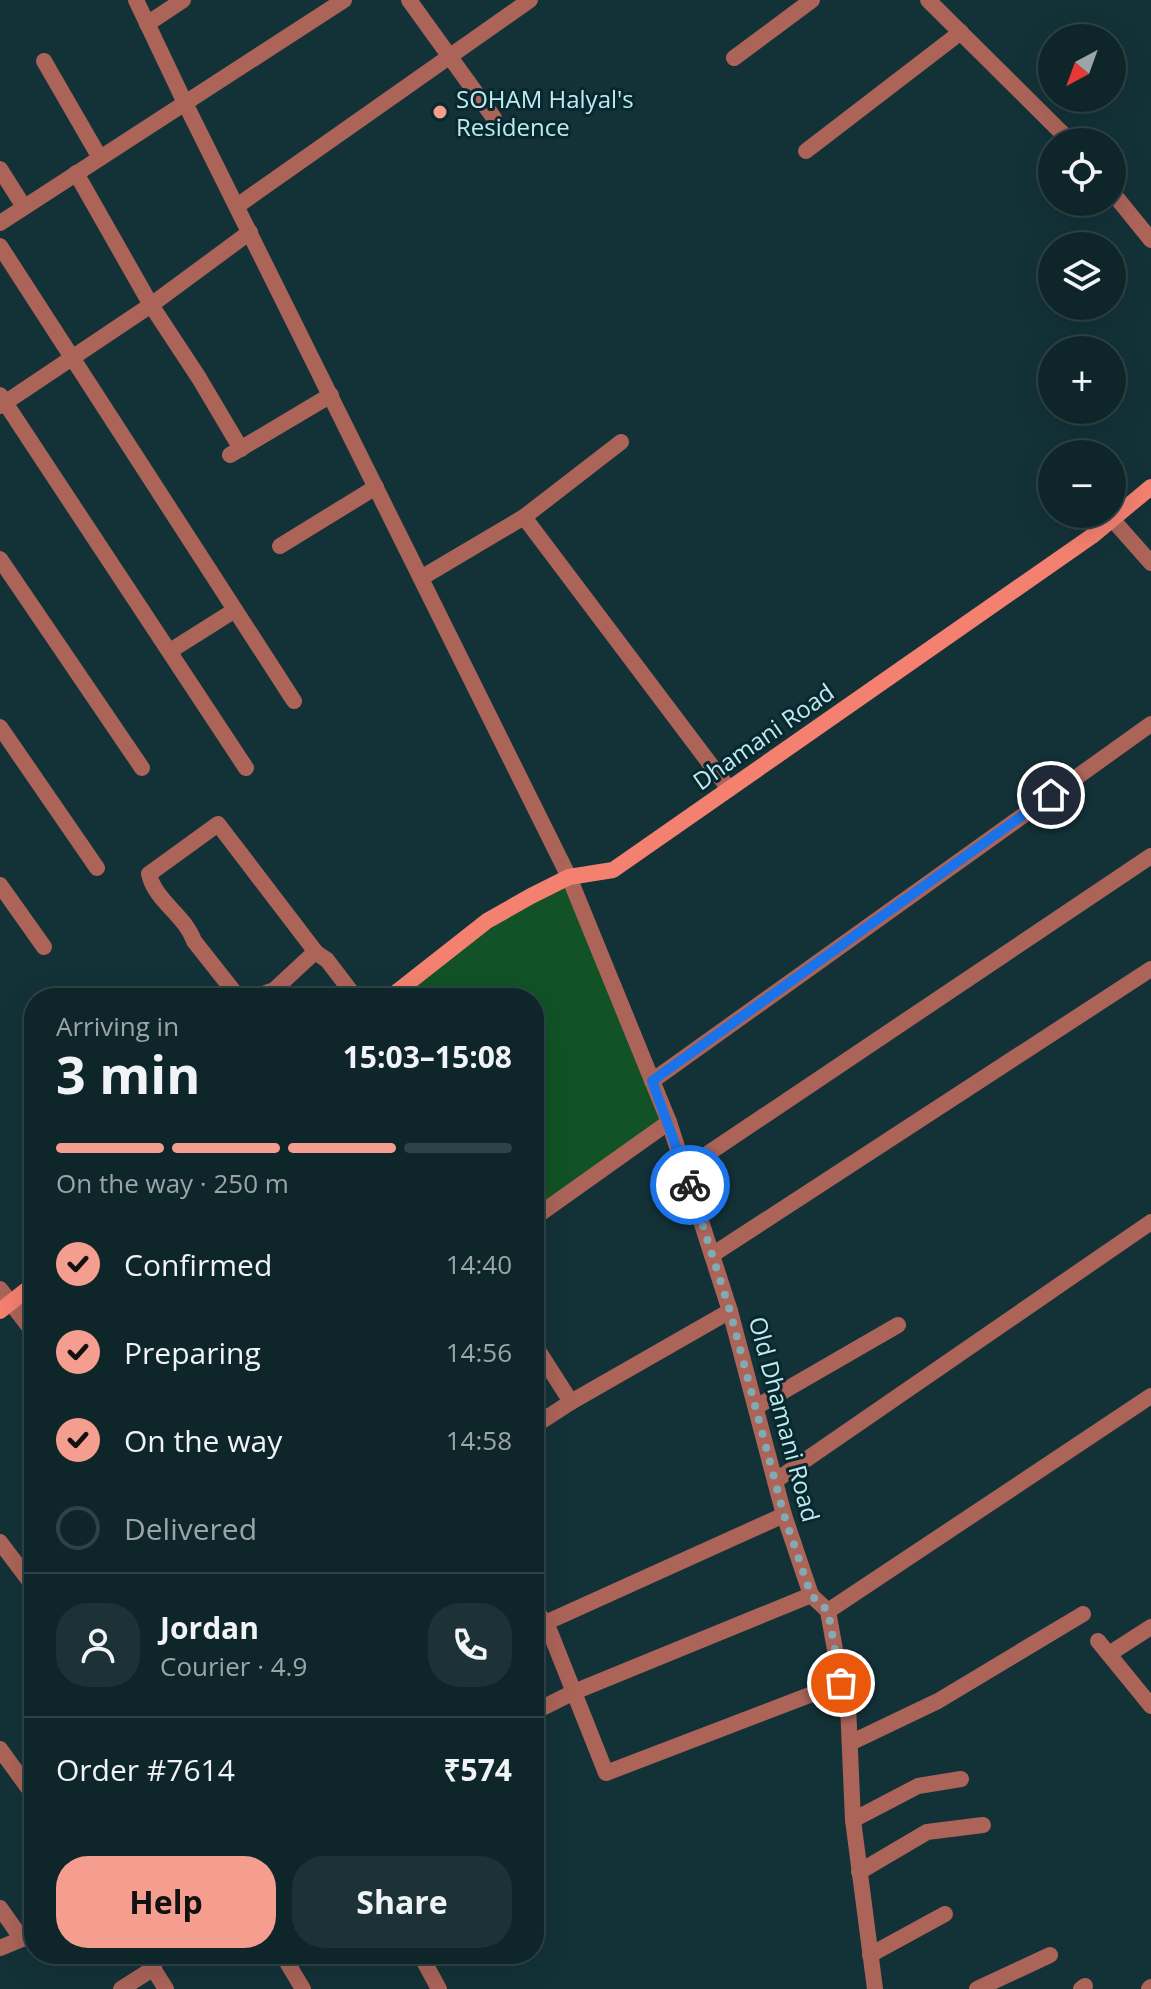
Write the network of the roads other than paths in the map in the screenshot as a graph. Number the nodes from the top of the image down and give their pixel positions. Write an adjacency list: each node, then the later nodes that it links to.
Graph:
1 (136, 0): 8 (street, Old Dhamani Road)
2 (183, 0): 8 (street)
3 (344, 0): 13 (street)
4 (409, 0): 10 (street)
5 (530, 0): 10 (street)
6 (812, 0): 11 (street)
7 (928, 0): 9 (street)
8 (147, 24): 13 (street, Old Dhamani Road)
9 (961, 32): 15 (street); 16 (street)
10 (450, 57): 14 (street); 20 (street)
11 (734, 58)
12 (44, 61): 17 (street)
13 (185, 103): 17 (street); 20 (street, Old Dhamani Road)
14 (494, 118)
15 (1057, 128)
16 (806, 151)
17 (100, 158): 19 (street)
18 (0, 169): 21 (street)
19 (76, 173): 21 (street); 27 (street)
20 (237, 206): 24 (street, Old Dhamani Road)
21 (24, 207): 23 (street)
22 (1126, 209): 25 (street)
23 (0, 223)
24 (250, 232): 27 (street); 29 (street, Old Dhamani Road)
25 (1151, 240)
26 (0, 246): 28 (street)
27 (151, 305): 28 (street); 29 (street)
28 (73, 357): 30 (street); 42 (street)
29 (331, 395): 32 (street, Old Dhamani Road)
30 (2, 401): 43 (street)
31 (621, 442): 35 (street)
32 (376, 487): 38 (street); 41 (street, Old Dhamani Road)
33 (1151, 487): 34 (main road, Dhamani Road)
34 (1126, 508)
35 (524, 517): 41 (street); 49 (street)
36 (1101, 528): 49 (main road, Dhamani Road)
37 (1120, 528): 40 (street)
38 (280, 546)
39 (0, 559): 47 (street)
40 (1151, 563)
41 (421, 578): 52 (street, Old Dhamani Road)
42 (235, 610): 43 (street); 44 (street)
43 (170, 651): 48 (street)
44 (294, 701)
45 (1151, 724): 61 (street)
46 (0, 727): 51 (street)
47 (142, 768)
48 (246, 768)
49 (729, 789): 52 (main road, Dhamani Road)
50 (1151, 856): 63 (street)
51 (97, 868)
52 (569, 877): 60 (main road, Dhamani Road); 61 (street, Old Dhamani Road)
53 (0, 885): 54 (street)
54 (44, 947)
55 (315, 951): 57 (street)
56 (1151, 969): 66 (street)
57 (231, 988)
58 (276, 988): 59 (street)
59 (348, 988)
60 (402, 988)
61 (652, 1081): 62 (street, Old Dhamani Road)
62 (669, 1122): 63 (street, Old Dhamani Road); 64 (street)
63 (685, 1169): 66 (street, Old Dhamani Road)
64 (544, 1211)
65 (1151, 1222): 78 (street)
66 (712, 1255): 70 (street, Old Dhamani Road)
67 (0, 1289): 69 (street)
68 (24, 1292): 69 (main road)
69 (6, 1307): 71 (street)
70 (730, 1311): 75 (street); 76 (street, Old Dhamani Road)
71 (24, 1324)
72 (898, 1325): 76 (street)
73 (544, 1360): 75 (street)
74 (1151, 1396): 83 (street)
75 (571, 1402): 77 (street)
76 (756, 1407): 78 (street, Old Dhamani Road)
77 (544, 1420)
78 (775, 1481): 79 (street, Old Dhamani Road)
79 (784, 1515): 82 (street, Old Dhamani Road); 85 (street)
80 (0, 1542): 81 (street)
81 (24, 1574)
82 (811, 1595): 83 (street, Old Dhamani Road); 89 (street)
83 (828, 1611): 88 (street)
84 (1083, 1614): 92 (street)
85 (544, 1623)
86 (1151, 1627): 90 (street)
87 (544, 1635): 89 (street)
88 (841, 1683): 89 (street); 92 (street)
89 (574, 1692): 91 (street)
90 (1151, 1706)
91 (544, 1707)
92 (850, 1743): 96 (street)
93 (0, 1749): 95 (street)
94 (961, 1779): 96 (street)
95 (24, 1782)
96 (853, 1820): 98 (street)
97 (983, 1825): 98 (street)
98 (859, 1872): 104 (street)
99 (0, 1908): 101 (street)
100 (945, 1914): 104 (street)
101 (24, 1933)
102 (24, 1939): 103 (street)
103 (0, 1948)
104 (870, 1955): 114 (street)
105 (1050, 1955): 115 (street)
106 (151, 1964): 109 (street)
107 (288, 1964): 112 (street)
108 (425, 1964): 113 (street)
109 (154, 1968): 110 (street); 111 (street)
110 (121, 1989)
111 (166, 1989)
112 (303, 1989)
113 (439, 1989)
114 (875, 1989)
115 (977, 1989)

